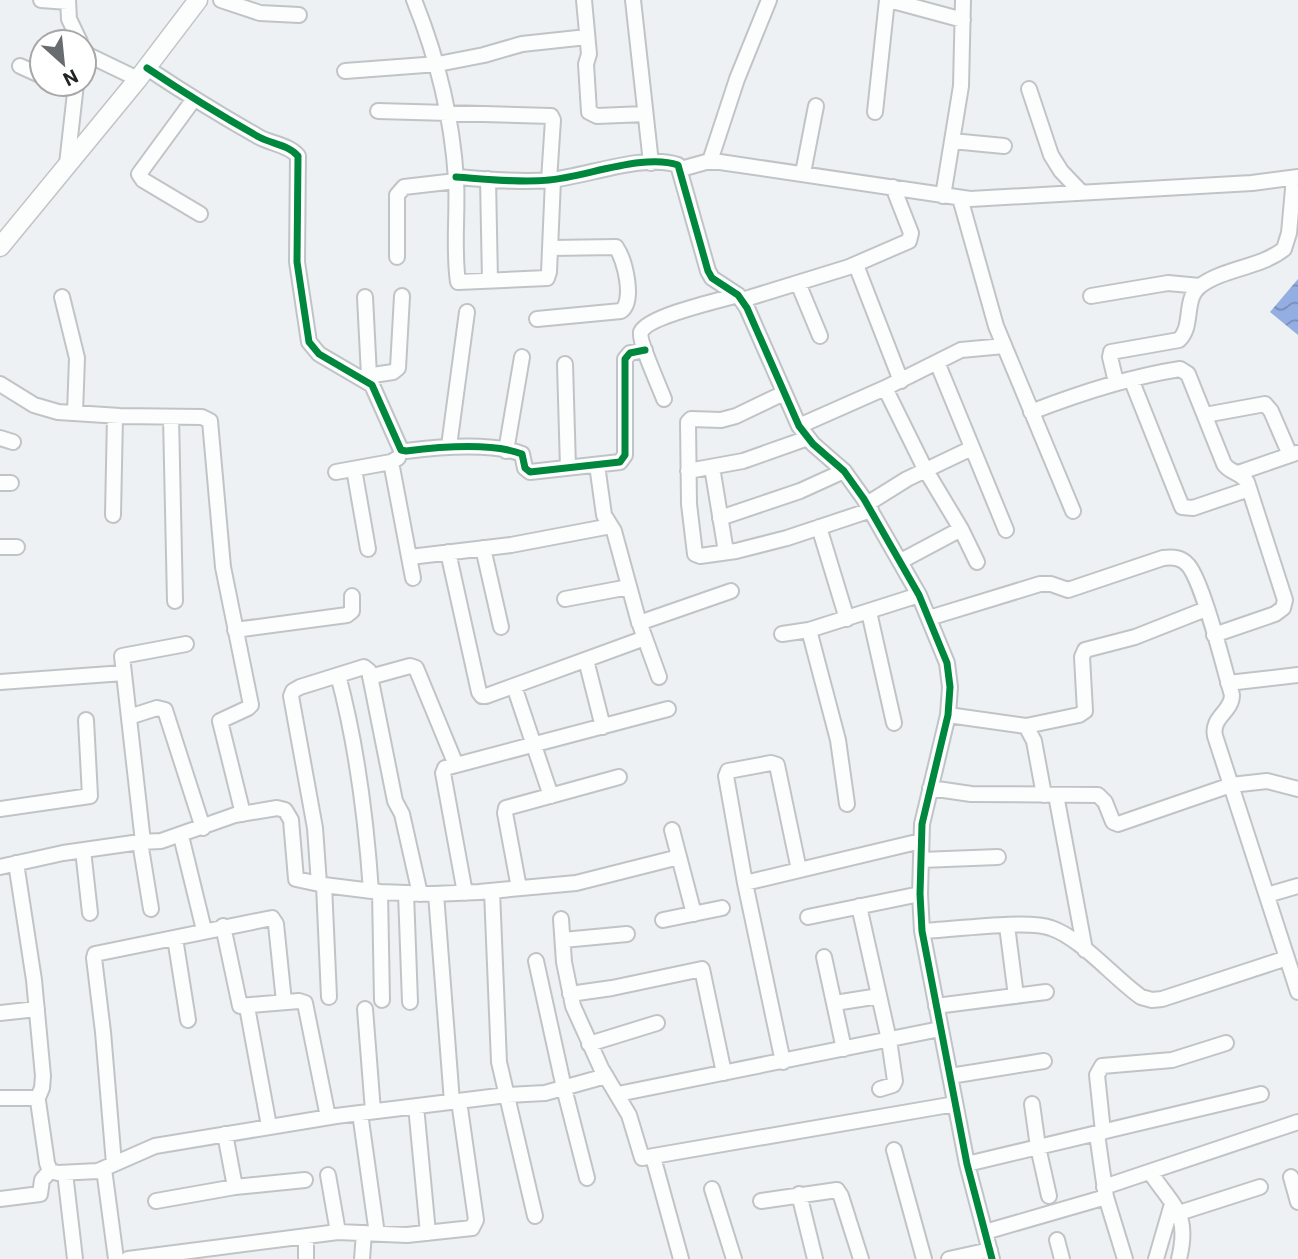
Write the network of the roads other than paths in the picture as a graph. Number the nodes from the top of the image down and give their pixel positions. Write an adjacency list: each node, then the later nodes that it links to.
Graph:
1 (41, 0): 10 (street)
2 (198, 0): 20 (main road)
3 (221, 0): 11 (street)
4 (414, 0): 16 (street)
5 (584, 0): 14 (street)
6 (633, 0): 28 (street)
7 (769, 0): 31 (street)
8 (888, 0): 12 (street); 27 (street)
9 (963, 0): 12 (street)
10 (68, 1): 13 (street)
11 (299, 15)
12 (963, 20): 29 (street)
13 (73, 28)
14 (587, 37): 16 (street); 28 (street)
15 (98, 58): 20 (street)
16 (438, 64): 19 (street); 26 (street)
17 (20, 66): 18 (street)
18 (28, 70)
19 (345, 71)
20 (142, 73): 23 (street); 32 (main road)
21 (1029, 89): 40 (street)
22 (74, 98): 32 (street)
23 (194, 99): 43 (street); 64 (street)
24 (816, 106): 34 (street)
25 (378, 111): 26 (street)
26 (446, 112): 36 (street); 38 (street)
27 (875, 113)
28 (645, 114): 33 (street)
29 (952, 141): 30 (street); 41 (street)
30 (1004, 146)
31 (710, 162): 33 (street); 34 (street)
32 (67, 163): 44 (main road)
33 (668, 164): 38 (street); 55 (street)
34 (803, 173): 39 (street)
35 (1296, 178): 40 (street); 50 (street)
36 (456, 179): 37 (street); 46 (street); 48 (street)
37 (488, 179): 38 (street); 48 (street)
38 (551, 180): 45 (street)
39 (893, 187): 41 (street); 47 (street)
40 (1082, 193): 42 (street)
41 (943, 196): 42 (street)
42 (960, 198): 59 (street)
43 (200, 214)
44 (0, 247)
45 (551, 248): 48 (street); 57 (street)
46 (397, 257)
47 (856, 264): 49 (street); 66 (street)
48 (490, 281)
49 (798, 283): 55 (street); 58 (street)
50 (1200, 286): 52 (street); 67 (street)
51 (402, 296): 64 (street)
52 (1091, 296)
53 (62, 297): 73 (street)
54 (365, 297): 64 (street)
55 (740, 298): 60 (street); 70 (street)
56 (467, 312): 78 (street)
57 (537, 319)
58 (820, 336)
59 (1004, 346): 62 (street); 72 (street)
60 (645, 350): 71 (street); 84 (street)
61 (522, 357): 81 (street)
62 (936, 362): 66 (street); 79 (street)
63 (565, 364): 86 (street)
64 (364, 377): 80 (street)
65 (1131, 379): 67 (street); 74 (street); 93 (street)
66 (901, 381): 69 (street)
67 (1116, 382): 72 (street)
68 (0, 384): 73 (street)
69 (885, 388): 77 (street); 88 (street)
70 (784, 393): 77 (street); 89 (street)
71 (664, 399)
72 (1031, 412): 95 (street)
73 (75, 413): 75 (street)
74 (1205, 415): 82 (street); 92 (street)
75 (115, 416): 76 (street); 96 (street)
76 (170, 417): 117 (street); 124 (street)
77 (803, 432): 85 (street); 90 (street)
78 (449, 446): 80 (street); 81 (street)
79 (972, 448): 88 (street); 101 (street)
80 (403, 451): 83 (street)
81 (506, 451): 86 (street)
82 (1294, 454): 92 (street)
83 (391, 461): 87 (street); 108 (street)
84 (597, 465): 86 (street); 98 (street)
85 (712, 467): 89 (street); 97 (street)
86 (568, 468)
87 (354, 469): 91 (street); 105 (street)
88 (925, 469): 94 (street); 100 (street)
89 (688, 471): 107 (street)
90 (844, 471): 94 (street); 97 (street)
91 (336, 472)
92 (1238, 473): 93 (street)
93 (1249, 489): 127 (street)
94 (869, 507): 99 (street); 109 (street)
95 (1073, 512)
96 (113, 515)
97 (720, 518): 107 (street)
98 (611, 526): 104 (street); 112 (street)
99 (819, 527): 107 (street); 120 (street)
100 (961, 529): 109 (street); 110 (street)
101 (1006, 530)
102 (0, 547): 103 (street)
103 (18, 547)
104 (483, 548): 106 (street); 123 (street)
105 (368, 550)
106 (448, 552): 108 (street); 138 (street)
107 (726, 552)
108 (410, 557): 111 (street)
109 (901, 562): 115 (street)
110 (977, 562)
111 (412, 578)
112 (629, 587): 116 (street); 122 (street)
113 (731, 592): 122 (street)
114 (352, 596): 124 (street)
115 (919, 596): 119 (street); 121 (street)
116 (565, 599)
117 (175, 601)
118 (1206, 609): 121 (street); 127 (street); 144 (street)
119 (869, 612): 120 (street); 143 (street)
120 (847, 618): 125 (street)
121 (929, 618): 140 (street)
122 (639, 622): 128 (street)
123 (501, 627)
124 (236, 630): 156 (street)
125 (809, 630): 126 (street); 154 (street)
126 (782, 634)
127 (1214, 635): 137 (street)
128 (645, 638): 130 (street); 135 (street)
129 (186, 644): 131 (street)
130 (586, 660): 138 (street); 145 (street)
131 (124, 673): 136 (street); 141 (street)
132 (338, 675): 134 (street); 170 (street); 174 (street)
133 (1298, 675): 137 (street)
134 (370, 677): 147 (street); 175 (street)
135 (659, 677)
136 (0, 682)
137 (1228, 683): 149 (street)
138 (514, 686): 146 (street)
139 (668, 709): 145 (street)
140 (948, 715): 144 (street); 150 (street)
141 (129, 717): 157 (street); 161 (street)
142 (86, 720): 155 (street)
143 (894, 723)
144 (1026, 726): 152 (street)
145 (603, 727): 146 (street)
146 (533, 746): 147 (street); 153 (street)
147 (456, 765): 176 (street)
148 (619, 777): 153 (street)
149 (1231, 785): 151 (street); 152 (street); 179 (street)
150 (930, 788): 152 (street); 160 (street)
151 (1298, 789)
152 (1050, 795): 195 (street)
153 (551, 796): 172 (street)
154 (847, 804)
155 (0, 809)
156 (243, 814): 157 (street); 170 (street)
157 (203, 828): 159 (street)
158 (672, 830): 163 (street)
159 (181, 836): 161 (street); 190 (street)
160 (921, 841): 165 (street); 168 (street)
161 (142, 842): 162 (street); 182 (street)
162 (83, 850): 166 (street); 183 (street)
163 (679, 857): 172 (street); 184 (street)
164 (998, 857): 165 (street)
165 (920, 860): 178 (street)
166 (16, 863): 167 (street); 211 (street)
167 (0, 867)
168 (799, 870): 169 (street); 169 (street)
169 (744, 883): 222 (street)
170 (321, 885): 174 (street); 204 (street)
171 (1298, 886): 179 (street)
172 (519, 888): 173 (street)
173 (492, 891): 176 (street); 230 (street)
174 (376, 892): 175 (street); 205 (street)
175 (413, 893): 177 (street); 207 (street)
176 (464, 893): 177 (street)
177 (436, 894): 233 (street)
178 (920, 894): 180 (street); 191 (street)
179 (1267, 895): 198 (street)
180 (859, 906): 185 (street); 202 (street)
181 (722, 908): 184 (street)
182 (151, 909)
183 (90, 913)
184 (694, 914): 187 (street)
185 (808, 917)
186 (561, 919): 194 (street)
187 (663, 920)
188 (223, 926): 190 (street); 206 (street); 210 (street)
189 (1007, 926): 191 (street); 195 (street); 203 (street)
190 (204, 930): 193 (street)
191 (922, 931): 209 (street)
192 (627, 934): 194 (street)
193 (176, 938): 214 (street); 247 (street)
194 (563, 940): 201 (street)
195 (1085, 950): 198 (street)
196 (824, 957): 208 (street)
197 (536, 961): 226 (street)
198 (1292, 966): 200 (street)
199 (1046, 992): 203 (street)
200 (1298, 992)
201 (570, 994): 219 (street); 223 (street)
202 (879, 996): 208 (street); 217 (street)
203 (1016, 996): 209 (street)
204 (329, 997)
205 (382, 1000)
206 (284, 1002): 210 (street); 238 (street)
207 (410, 1002)
208 (835, 1003): 220 (street)
209 (936, 1006): 216 (street)
210 (247, 1007): 240 (street)
211 (37, 1009): 213 (street); 232 (street)
212 (365, 1009): 237 (street)
213 (0, 1013)
214 (188, 1020)
215 (657, 1023): 219 (street)
216 (940, 1029): 217 (street); 225 (street)
217 (889, 1040): 220 (street); 227 (street)
218 (1226, 1043): 241 (street)
219 (589, 1044): 224 (street)
220 (844, 1049): 222 (street)
221 (1044, 1061): 225 (street)
222 (783, 1062): 223 (street)
223 (724, 1073): 228 (street)
224 (606, 1076): 226 (street); 228 (street)
225 (950, 1076): 234 (street)
226 (564, 1088): 230 (street); 253 (street)
227 (880, 1089)
228 (618, 1094): 245 (street)
229 (1261, 1094): 241 (street)
230 (508, 1095): 233 (street); 266 (street)
231 (0, 1098): 232 (street)
232 (37, 1100): 248 (street)
233 (456, 1102): 236 (street); 270 (street)
234 (955, 1104): 245 (street); 246 (street)
235 (1032, 1104): 243 (street)
236 (416, 1106): 237 (street); 270 (street)
237 (366, 1112): 238 (street); 269 (street)
238 (328, 1117): 240 (street)
239 (1298, 1122): 249 (street)
240 (269, 1126): 242 (street)
241 (1100, 1133): 243 (street); 258 (street)
242 (225, 1134): 247 (street); 255 (street)
243 (1038, 1147): 246 (street); 260 (street)
244 (894, 1150): 283 (street)
245 (653, 1157): 279 (street)
246 (967, 1164): 268 (street)
247 (109, 1167): 250 (street); 275 (street)
248 (50, 1171): 250 (street); 261 (street)
249 (1150, 1172): 258 (street); 265 (street)
250 (65, 1173): 274 (street)
251 (328, 1175): 267 (street)
252 (1291, 1177): 264 (street)
253 (587, 1178)
254 (305, 1180): 255 (street)
255 (236, 1187): 262 (street)
256 (1260, 1187): 265 (street)
257 (712, 1189): 280 (street)
258 (1105, 1192): 268 (street); 286 (street)
259 (799, 1195): 263 (street); 281 (street); 282 (street)
260 (1048, 1196)
261 (0, 1199)
262 (156, 1201)
263 (761, 1201)
264 (1298, 1202)
265 (1176, 1209): 287 (street); 288 (street)
266 (535, 1216)
267 (338, 1232): 269 (street); 271 (street)
268 (985, 1232): 273 (street)
269 (371, 1233): 270 (street); 278 (street)
270 (428, 1233)
271 (306, 1236): 276 (street); 277 (street)
272 (1057, 1240): 285 (street)
273 (991, 1254): 284 (street)
274 (75, 1259)
275 (116, 1259)
276 (128, 1259)
277 (306, 1259)
278 (362, 1259)
279 (681, 1259)
280 (734, 1259)
281 (816, 1259)
282 (861, 1259)
283 (924, 1259)
284 (948, 1259)
285 (1062, 1259)
286 (1125, 1259)
287 (1156, 1259)
288 (1179, 1259)

